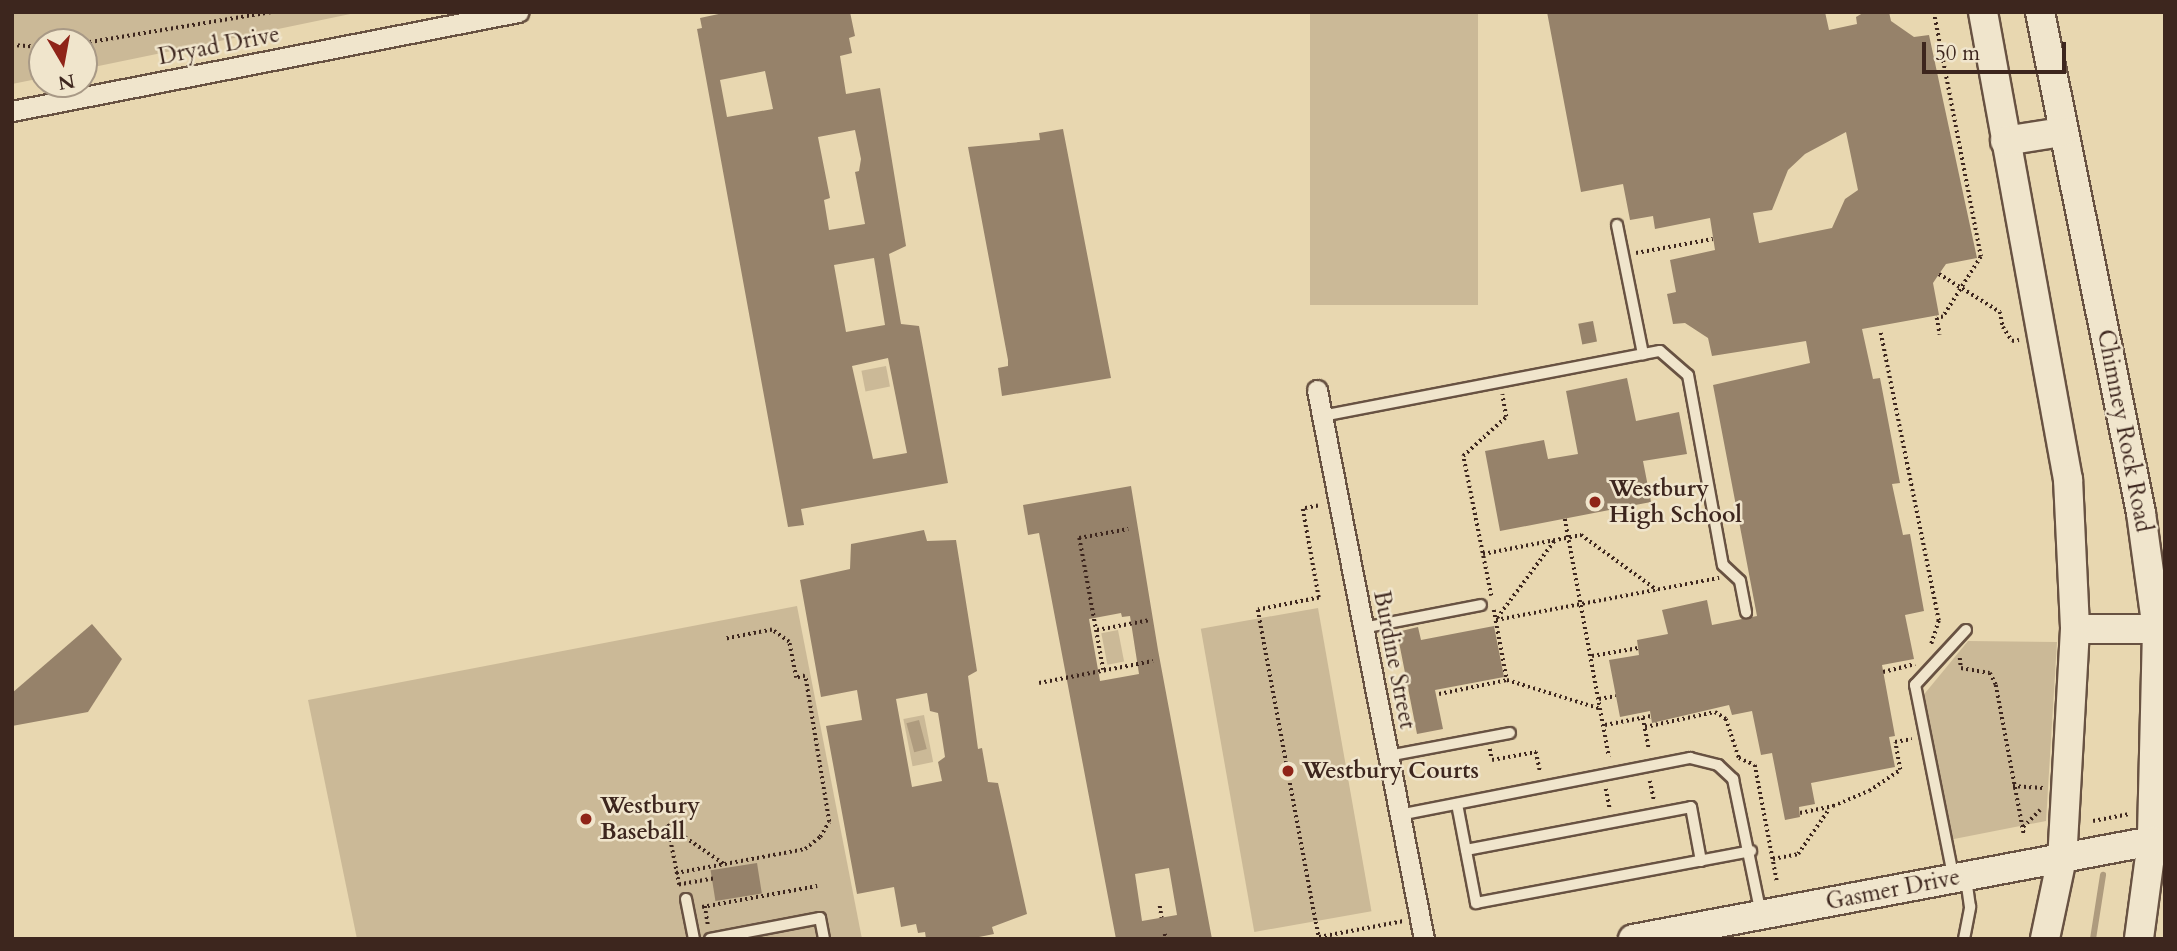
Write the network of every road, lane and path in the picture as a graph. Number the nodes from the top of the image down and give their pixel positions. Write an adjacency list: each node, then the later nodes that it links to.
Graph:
1 (271, 12): 6 (path)
2 (518, 12): 7 (street, Dryad Drive)
3 (1934, 12): 14 (path)
4 (1983, 12): 9 (main road)
5 (2040, 12): 8 (main road, Chimney Rock Road)
6 (98, 41)
7 (12, 111)
8 (2062, 132): 9 (main road); 41 (main road, Chimney Rock Road)
9 (2006, 141): 38 (main road)
10 (1617, 225): 12 (lane)
11 (1713, 239): 12 (path)
12 (1623, 256): 18 (lane)
13 (1939, 274): 14 (path)
14 (1964, 289): 16 (path); 17 (path)
15 (1881, 333): 35 (path)
16 (1940, 335)
17 (2028, 339)
18 (1643, 354): 19 (lane); 28 (lane)
19 (1499, 382): 21 (lane); 27 (path)
20 (1317, 390): 21 (street, Burdine Street)
21 (1322, 416): 37 (street, Burdine Street)
22 (1318, 506): 100 (path)
23 (1565, 519): 25 (path)
24 (1128, 529): 39 (path)
25 (1569, 537): 26 (path); 29 (path); 30 (path)
26 (1556, 540): 27 (path); 34 (path)
27 (1482, 554): 34 (path)
28 (1734, 575): 29 (path); 32 (lane)
29 (1657, 590): 30 (path)
30 (1581, 603): 34 (path); 46 (path)
31 (1481, 605): 37 (lane)
32 (1746, 612)
33 (1150, 620): 39 (path)
34 (1496, 620): 51 (path)
35 (1938, 621): 36 (path); 44 (path)
36 (1945, 627)
37 (1363, 628): 64 (street, Burdine Street)
38 (2075, 629): 41 (main road); 87 (main road)
39 (1096, 630): 49 (path)
40 (1966, 630): 62 (lane)
41 (2161, 630): 84 (main road, Chimney Rock Road)
42 (726, 639): 90 (path)
43 (1638, 648): 46 (path)
44 (1929, 653)
45 (1960, 654): 68 (path)
46 (1591, 656): 55 (path)
47 (1923, 658): 50 (path)
48 (1153, 661): 49 (path)
49 (1104, 670): 52 (path)
50 (1883, 672)
51 (1507, 680): 53 (path); 56 (path)
52 (1039, 683)
53 (1439, 694)
54 (1616, 696): 55 (path)
55 (1599, 699): 56 (path)
56 (1601, 709): 59 (path)
57 (1651, 716): 58 (path)
58 (1643, 718): 59 (path); 63 (path)
59 (1604, 725): 65 (path)
60 (1510, 733): 61 (lane)
61 (1488, 737): 64 (lane); 66 (path)
62 (1924, 737): 76 (path); 92 (lane)
63 (1649, 748)
64 (1388, 756): 80 (street, Burdine Street)
65 (1609, 757)
66 (1540, 771)
67 (1650, 778): 73 (path)
68 (2013, 786): 69 (path); 82 (path)
69 (2044, 788): 70 (path); 72 (path)
70 (2055, 788)
71 (1607, 795): 77 (path)
72 (2043, 797)
73 (1654, 803)
74 (1457, 804): 80 (lane); 85 (lane); 86 (lane)
75 (2043, 805): 82 (path)
76 (1830, 807): 79 (path); 88 (path)
77 (1610, 812)
78 (2138, 812): 81 (path)
79 (1800, 813)
80 (1399, 815): 100 (street, Burdine Street)
81 (2093, 821)
82 (2023, 827): 83 (path)
83 (2024, 834)
84 (2158, 842): 87 (main road, Gasmer Drive); 108 (main road, Chimney Rock Road)
85 (1466, 850): 89 (lane); 89 (lane)
86 (1751, 851): 89 (lane); 98 (lane)
87 (2062, 858): 92 (main road, Gasmer Drive); 107 (main road)
88 (1773, 859)
89 (1701, 860)
90 (724, 864): 91 (path); 91 (path)
91 (677, 873): 93 (path)
92 (1959, 877): 98 (main road, Gasmer Drive); 106 (lane)
93 (713, 879)
94 (817, 886): 96 (path)
95 (687, 904): 96 (path); 102 (lane)
96 (705, 906): 101 (path)
97 (1160, 906): 99 (path)
98 (1761, 915): 105 (main road, Gasmer Drive)
99 (1162, 918)
100 (1419, 918): 104 (street, Burdine Street)
101 (709, 934): 103 (lane)
102 (694, 939)
103 (824, 939)
104 (1424, 939)
105 (1633, 939)
106 (1964, 939)
107 (2045, 939)
108 (2139, 939)

